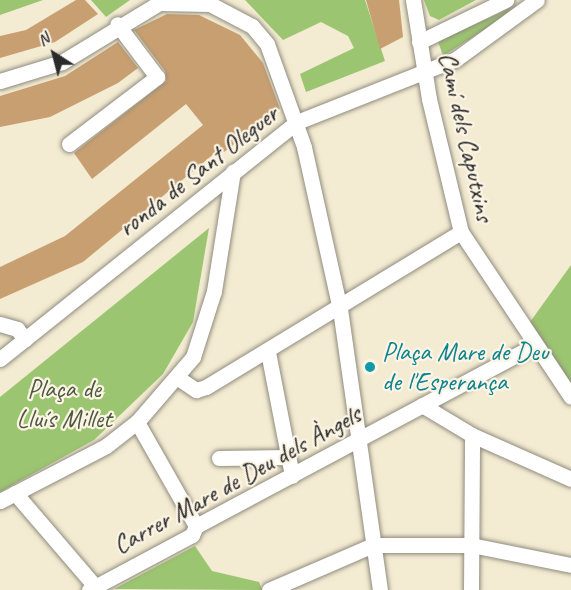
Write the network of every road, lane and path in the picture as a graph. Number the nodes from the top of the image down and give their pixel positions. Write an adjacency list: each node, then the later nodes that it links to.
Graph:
1 (413, 0): 5 (street, Camí dels Caputxins)
2 (506, 0): 5 (street)
3 (537, 0): 6 (street, ronda de Sant Oleguer)
4 (117, 24): 7 (street); 8 (street); 9 (street)
5 (419, 42): 6 (street, Camí dels Caputxins)
6 (424, 72): 8 (street, ronda de Sant Oleguer); 11 (street, Camí dels Caputxins)
7 (0, 81)
8 (297, 122): 10 (street, ronda de Sant Oleguer); 12 (street)
9 (69, 144)
10 (233, 171): 14 (street, ronda de Sant Oleguer); 18 (street)
11 (461, 232): 12 (street); 15 (street, Camí dels Caputxins)
12 (340, 309): 16 (street); 23 (street)
13 (0, 324): 14 (street)
14 (25, 339): 17 (street, ronda de Sant Oleguer)
15 (535, 345): 19 (street, Camí dels Caputxins); 20 (street, Carrer Mare de Deu dels Àngels)
16 (268, 352): 18 (street); 24 (street)
17 (0, 359)
18 (177, 378): 21 (street)
19 (571, 397)
20 (422, 405): 22 (street); 23 (street, Carrer Mare de Deu dels Àngels)
21 (137, 422): 29 (street); 31 (street)
22 (472, 435): 28 (street); 33 (street)
23 (360, 439): 27 (street, Carrer Mare de Deu dels Àngels); 32 (street)
24 (287, 457): 25 (street); 27 (street)
25 (219, 458)
26 (571, 465): 28 (street)
27 (292, 476): 31 (street, Carrer Mare de Deu dels Àngels)
28 (571, 479)
29 (15, 494): 30 (street); 36 (street)
30 (0, 501)
31 (196, 526): 36 (street, Carrer Mare de Deu dels Àngels)
32 (373, 545): 33 (street); 35 (street); 37 (street)
33 (471, 545): 34 (street); 38 (street)
34 (571, 565)
35 (268, 586)
36 (94, 589)
37 (380, 590)
38 (471, 590)

